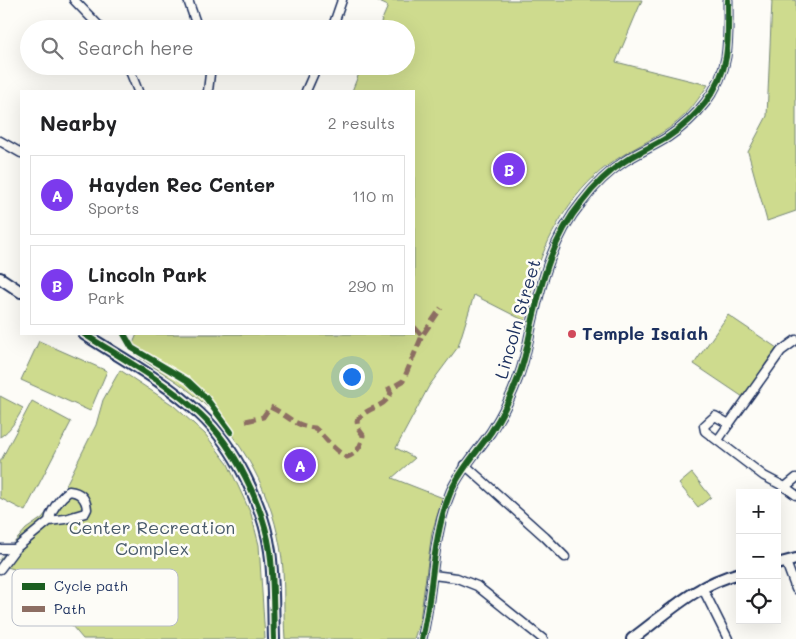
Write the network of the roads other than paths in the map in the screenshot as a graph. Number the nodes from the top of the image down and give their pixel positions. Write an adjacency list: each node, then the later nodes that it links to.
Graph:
1 (74, 0): 5 (street)
2 (188, 0): 6 (street)
3 (342, 0): 7 (street)
4 (728, 0): 22 (street, Lincoln Street)
5 (93, 20)
6 (195, 20)
7 (335, 20)
8 (132, 75): 11 (street)
9 (210, 75): 12 (street)
10 (312, 75): 13 (street)
11 (138, 90)
12 (208, 90)
13 (306, 90)
14 (0, 141): 15 (street)
15 (20, 152)
16 (0, 278): 17 (main road)
17 (20, 291)
18 (86, 335): 36 (main road)
19 (796, 340): 20 (street)
20 (729, 424): 21 (street); 21 (street)
21 (718, 440): 24 (street)
22 (466, 465): 29 (street); 33 (street, Lincoln Street)
23 (796, 478): 24 (street)
24 (785, 487): 25 (street)
25 (796, 495)
26 (49, 521): 26 (street); 28 (street)
27 (0, 549): 28 (street)
28 (15, 549): 31 (street)
29 (565, 557)
30 (786, 562): 35 (street)
31 (0, 568)
32 (736, 574): 34 (main road)
33 (433, 575): 37 (street, Lincoln Street); 38 (street)
34 (702, 587): 39 (main road); 40 (street)
35 (796, 589)
36 (274, 639)
37 (422, 639)
38 (543, 639)
39 (632, 639)
40 (728, 639)

